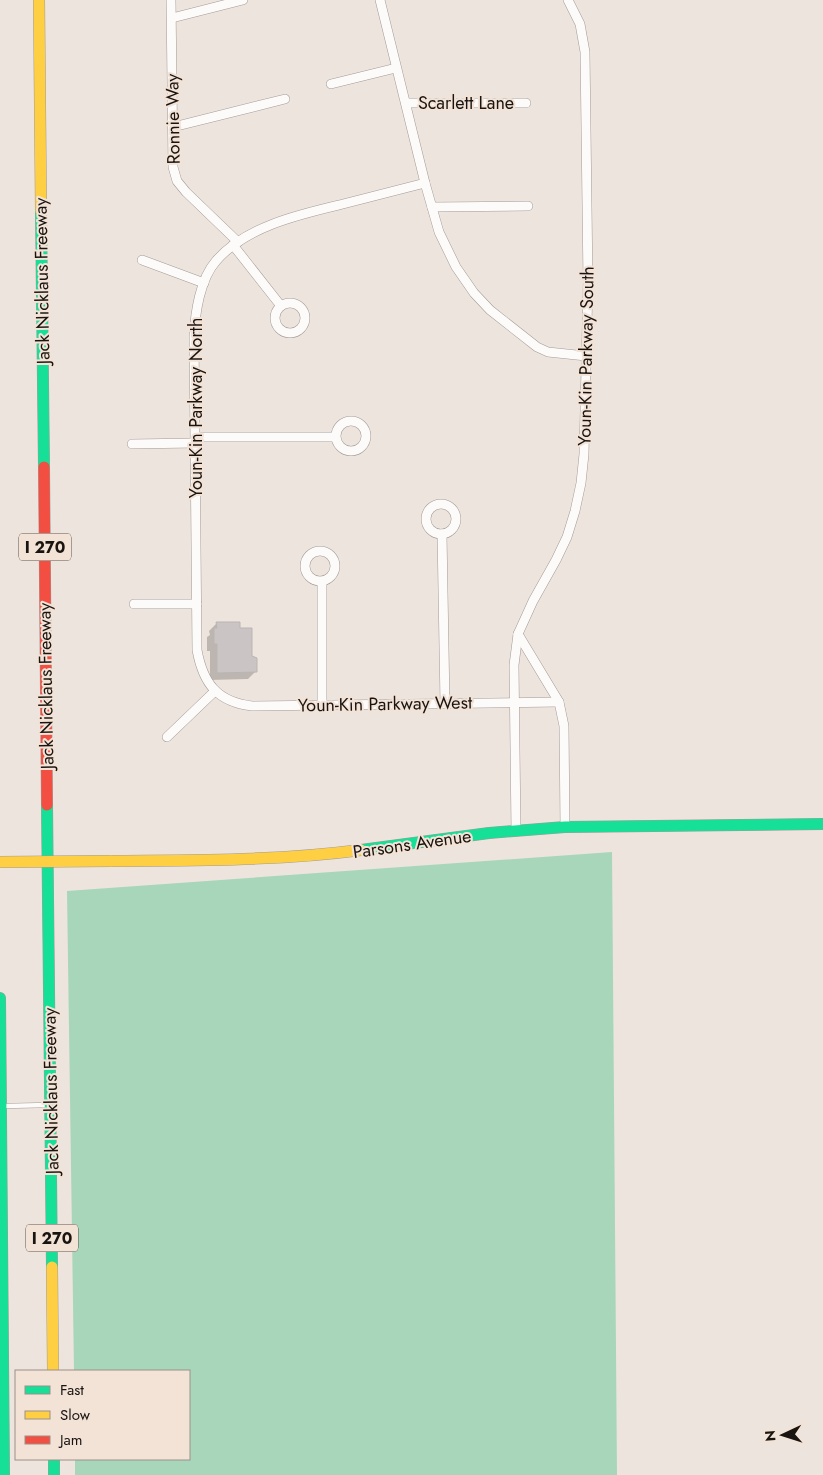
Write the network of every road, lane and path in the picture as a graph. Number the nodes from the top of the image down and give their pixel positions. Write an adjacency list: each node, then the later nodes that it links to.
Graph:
1 (39, 0): 40 (main road, Jack Nicklaus Freeway / I 270)
2 (171, 0): 6 (street, Ronnie Way)
3 (244, 0): 6 (street)
4 (381, 0): 7 (street, Scarlett Lane)
5 (568, 0): 20 (street, Youn-Kin Parkway South)
6 (172, 18): 12 (street, Ronnie Way)
7 (396, 68): 8 (street); 10 (street, Scarlett Lane)
8 (331, 84)
9 (285, 98): 12 (street)
10 (406, 103): 11 (street, Scarlett Lane); 13 (street, Scarlett Lane)
11 (526, 103)
12 (173, 127): 16 (street, Ronnie Way)
13 (425, 183): 14 (street, Scarlett Lane); 16 (street, Youn-Kin Parkway North)
14 (432, 206): 15 (street); 20 (street, Scarlett Lane)
15 (528, 206)
16 (236, 243): 18 (street, Youn-Kin Parkway North); 19 (street, Ronnie Way)
17 (142, 260): 18 (street)
18 (204, 283): 22 (street, Youn-Kin Parkway North)
19 (281, 306)
20 (586, 356): 28 (street, Youn-Kin Parkway South)
21 (335, 437): 22 (street)
22 (196, 440): 23 (street); 27 (street, Youn-Kin Parkway North)
23 (132, 444)
24 (442, 534): 32 (street)
25 (322, 582): 33 (street)
26 (134, 604): 27 (street)
27 (197, 604): 29 (street, Youn-Kin Parkway North)
28 (518, 634): 30 (street, Youn-Kin Parkway South); 31 (street)
29 (215, 691): 33 (street, Youn-Kin Parkway West); 34 (street)
30 (514, 702): 31 (street, Youn-Kin Parkway West); 32 (street, Youn-Kin Parkway West); 37 (street, Youn-Kin Parkway South)
31 (560, 702): 36 (street)
32 (445, 704): 33 (street, Youn-Kin Parkway West)
33 (322, 705)
34 (167, 737)
35 (823, 824): 36 (main road, Parsons Avenue)
36 (565, 827): 37 (main road, Parsons Avenue)
37 (516, 831): 38 (main road, Parsons Avenue, bridge)
38 (0, 862)
39 (0, 998): 41 (main road, I 270)
40 (51, 1105): 41 (lane); 42 (main road, Jack Nicklaus Freeway / I 270)
41 (1, 1106): 44 (main road, I 270)
42 (53, 1370)
43 (54, 1460): 45 (main road)
44 (4, 1475)
45 (54, 1475)

